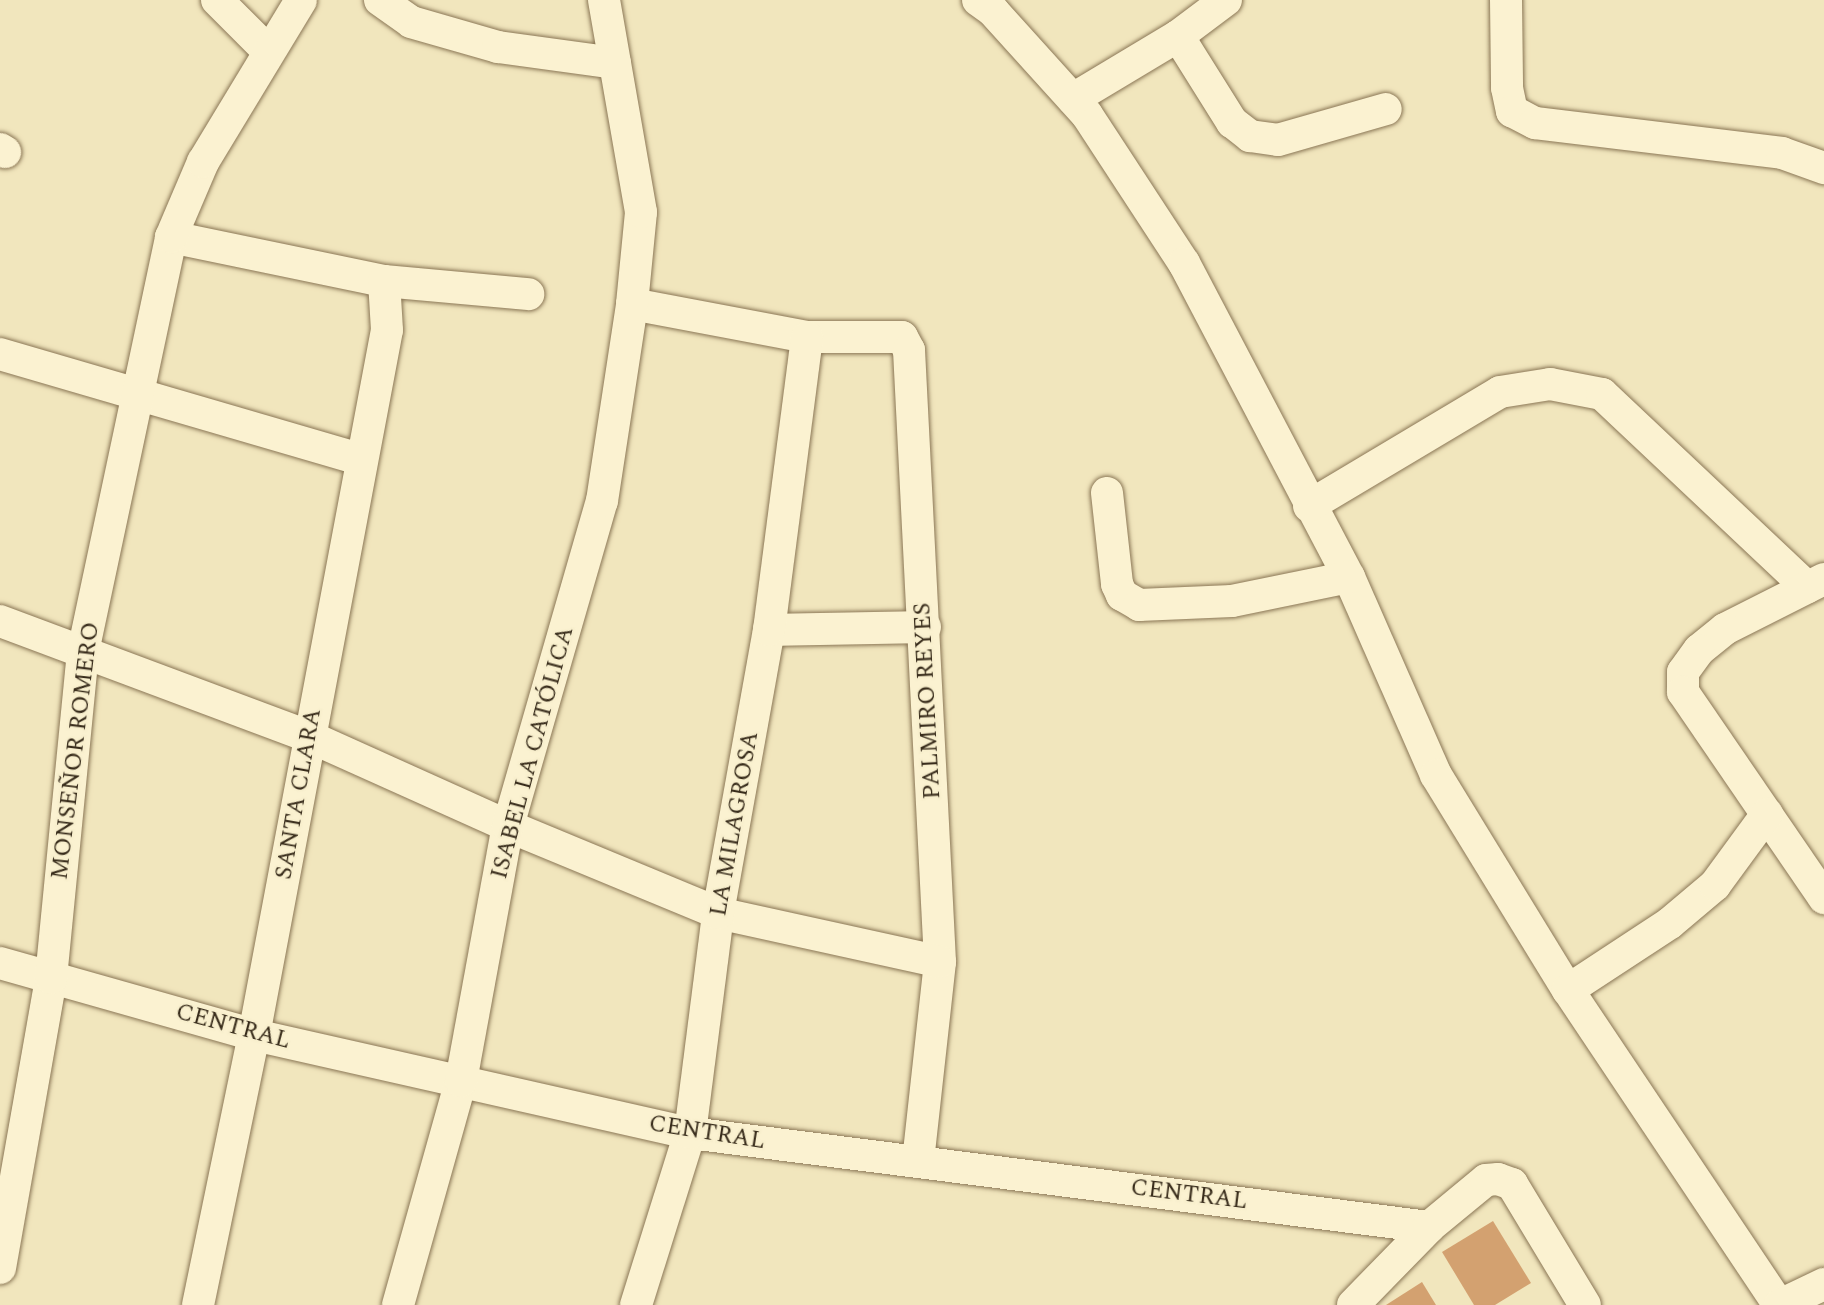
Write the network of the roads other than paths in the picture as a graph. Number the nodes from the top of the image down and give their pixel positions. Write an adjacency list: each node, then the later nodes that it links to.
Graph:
1 (217, 0): 9 (street)
2 (301, 0): 9 (street, MONSEÑOR ROMERO)
3 (380, 0): 10 (street)
4 (604, 0): 10 (street, ISABEL LA CATÓLICA)
5 (978, 0): 11 (street)
6 (1226, 0): 8 (street)
7 (1506, 0): 13 (street)
8 (1178, 36): 11 (street); 12 (street)
9 (268, 51): 14 (street, MONSEÑOR ROMERO)
10 (615, 63): 17 (street, ISABEL LA CATÓLICA)
11 (1073, 99): 23 (street)
12 (1386, 109)
13 (1824, 168)
14 (171, 237): 15 (street); 20 (street, MONSEÑOR ROMERO)
15 (384, 281): 16 (street); 21 (street, SANTA CLARA)
16 (528, 294)
17 (632, 304): 18 (street); 32 (street, ISABEL LA CATÓLICA)
18 (807, 337): 27 (street, PALMIRO REYES); 28 (street, LA MILAGROSA)
19 (0, 354): 20 (street)
20 (137, 395): 21 (street); 29 (street, MONSEÑOR ROMERO)
21 (359, 459): 30 (street, SANTA CLARA)
22 (1107, 493): 24 (street)
23 (1309, 506): 24 (street); 25 (street)
24 (1349, 578): 38 (street)
25 (1816, 583): 31 (street)
26 (0, 621): 29 (street)
27 (925, 627): 28 (street); 35 (street, PALMIRO REYES)
28 (769, 630): 34 (street, LA MILAGROSA)
29 (83, 652): 30 (street); 37 (street, MONSEÑOR ROMERO)
30 (310, 737): 32 (street); 39 (street, SANTA CLARA)
31 (1767, 814): 33 (street); 38 (street)
32 (508, 826): 34 (street); 40 (street, ISABEL LA CATÓLICA)
33 (1824, 898)
34 (718, 913): 35 (street); 41 (street, LA MILAGROSA)
35 (940, 962): 42 (street, PALMIRO REYES)
36 (0, 963): 37 (street, CENTRAL)
37 (51, 978): 39 (street, CENTRAL); 43 (street, MONSEÑOR ROMERO)
38 (1568, 990): 52 (street)
39 (254, 1035): 40 (street, CENTRAL); 47 (street, SANTA CLARA)
40 (461, 1081): 41 (street, CENTRAL); 48 (street, ISABEL LA CATÓLICA)
41 (690, 1133): 42 (street, CENTRAL); 49 (street, LA MILAGROSA)
42 (918, 1160): 44 (street, CENTRAL)
43 (5, 1208): 45 (street, MONSEÑOR ROMERO)
44 (1429, 1227): 50 (street); 51 (street)
45 (0, 1268)
46 (1824, 1284): 52 (street)
47 (198, 1305)
48 (398, 1305)
49 (636, 1305)
50 (1353, 1305)
51 (1585, 1305)
52 (1779, 1305)

